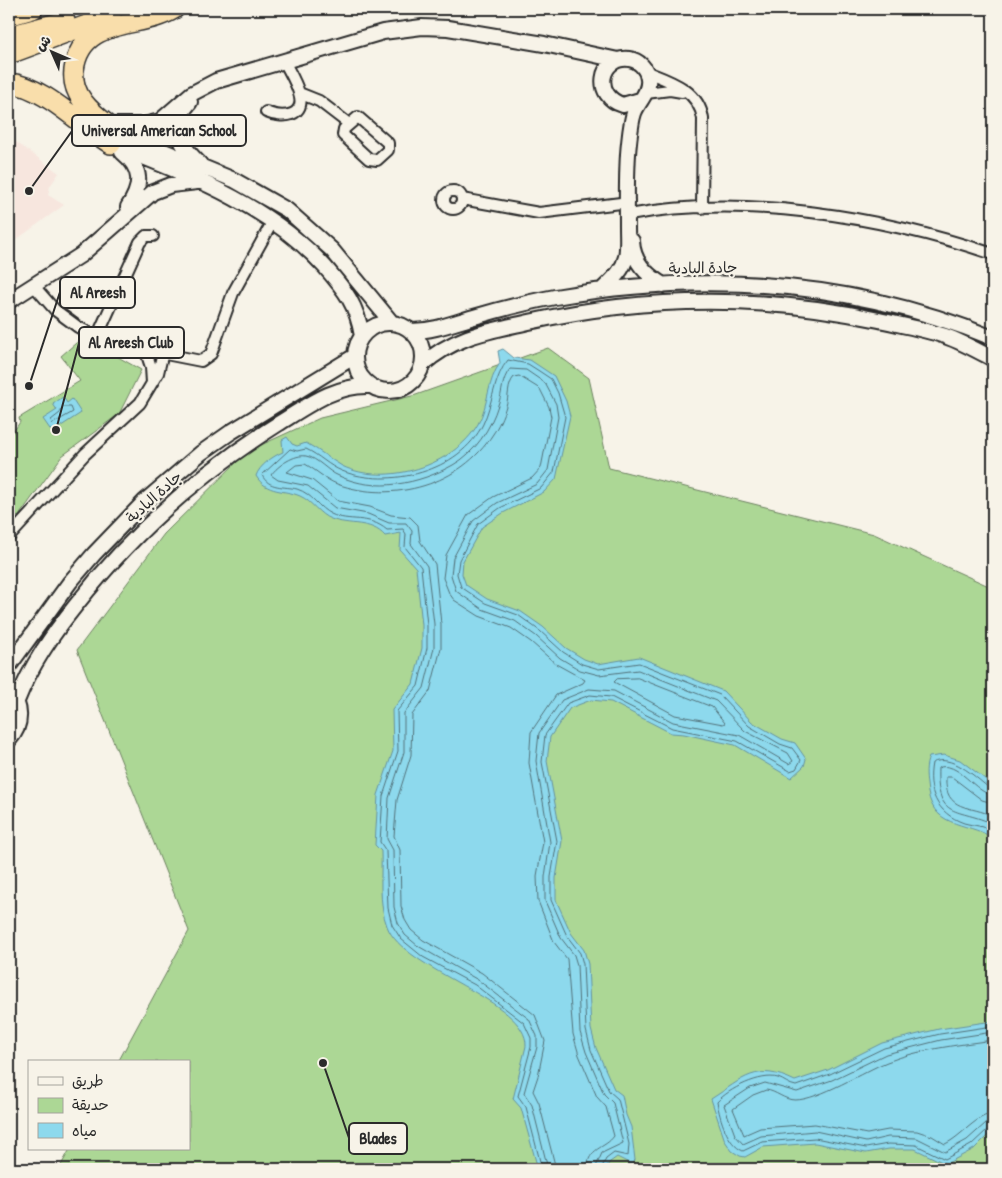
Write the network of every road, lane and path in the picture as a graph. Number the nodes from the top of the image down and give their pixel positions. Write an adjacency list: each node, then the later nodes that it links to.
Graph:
1 (33, 9): 4 (highway)
2 (174, 9): 20 (highway)
3 (127, 10): 5 (highway); 7 (highway)
4 (9, 16)
5 (9, 36)
6 (575, 50): 8 (street); 9 (street); 11 (street)
7 (9, 54)
8 (618, 60): 10 (street); 11 (street)
9 (284, 61): 13 (street); 15 (street)
10 (647, 72): 14 (street); 16 (street)
11 (603, 77): 17 (street)
12 (9, 83): 22 (highway)
13 (199, 89): 20 (street); 23 (street)
14 (688, 92): 16 (street); 25 (street)
15 (299, 93): 18 (street); 19 (street)
16 (643, 96): 17 (street); 21 (street)
17 (617, 103): 21 (street)
18 (266, 112)
19 (349, 124): 19 (street)
20 (108, 125): 23 (street)
21 (629, 141): 26 (street)
22 (111, 144): 23 (street); 27 (street)
23 (203, 176): 27 (street); 28 (street); 35 (street)
24 (462, 199): 26 (street)
25 (702, 208): 26 (street); 30 (street)
26 (629, 212): 32 (street); 33 (street)
27 (121, 218): 31 (street)
28 (273, 221): 37 (street); 41 (street)
29 (153, 236): 38 (street)
30 (993, 254)
31 (37, 284): 34 (street); 38 (street)
32 (663, 285): 33 (street, جادة البادية); 39 (street, جادة البادية)
33 (602, 290): 36 (street, جادة البادية)
34 (9, 301)
35 (392, 323): 36 (street); 37 (street)
36 (412, 331): 44 (street)
37 (362, 336): 42 (street)
38 (98, 337): 40 (street)
39 (993, 338)
40 (145, 349): 41 (street); 45 (street)
41 (163, 352): 45 (street)
42 (355, 356): 46 (street); 48 (street, جادة البادية)
43 (993, 359): 44 (street)
44 (422, 365): 46 (street)
45 (152, 384): 47 (street)
46 (371, 386): 49 (street, جادة البادية)
47 (9, 537)
48 (9, 666)
49 (13, 695): 50 (street)
50 (9, 740)

